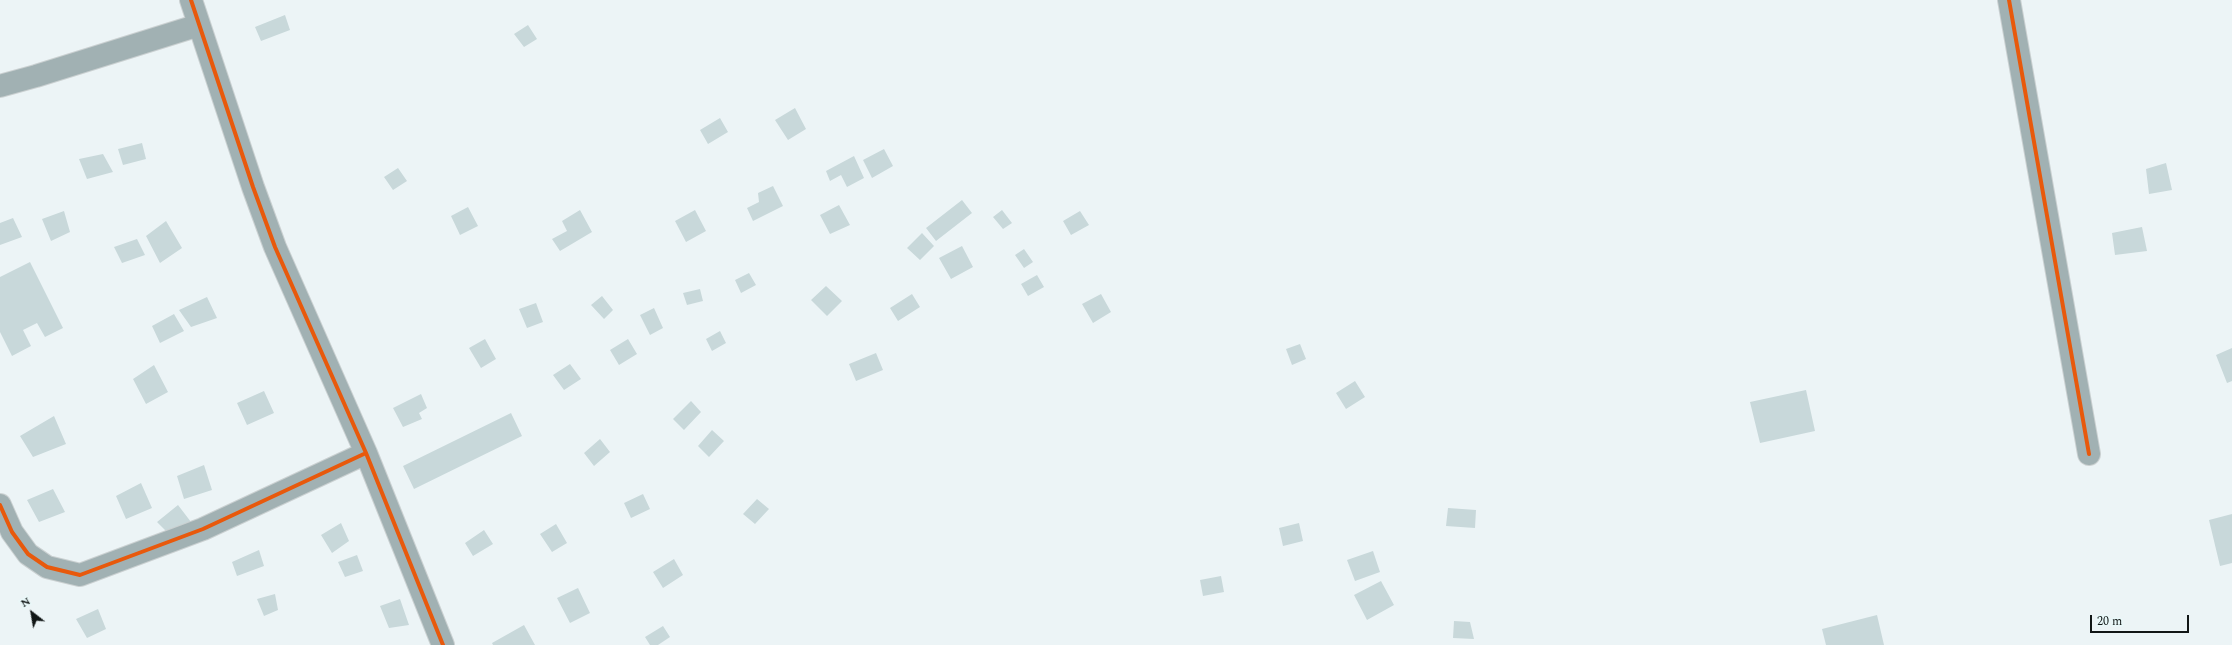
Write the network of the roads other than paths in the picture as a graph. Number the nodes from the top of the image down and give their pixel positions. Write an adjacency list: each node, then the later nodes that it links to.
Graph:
1 (191, 0): 3 (street)
2 (2009, 0): 6 (street)
3 (199, 25): 4 (street); 5 (street)
4 (0, 86)
5 (366, 453): 7 (street); 8 (street)
6 (2089, 454)
7 (0, 505)
8 (443, 645)

